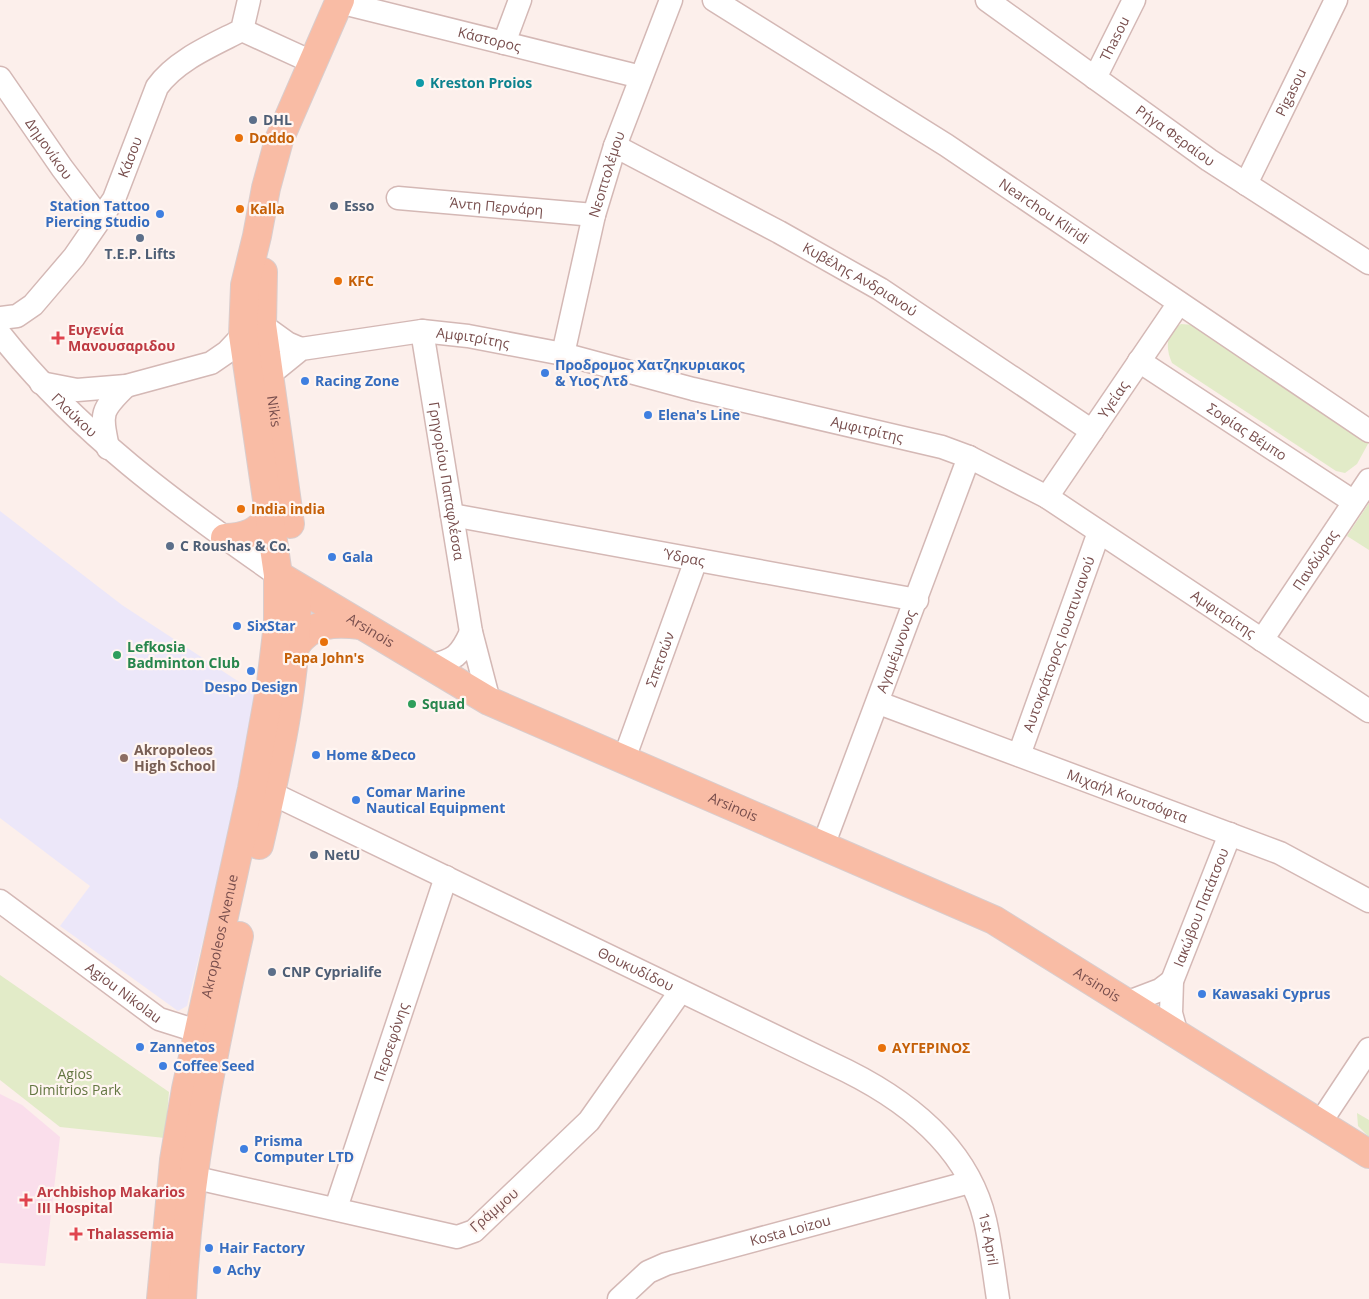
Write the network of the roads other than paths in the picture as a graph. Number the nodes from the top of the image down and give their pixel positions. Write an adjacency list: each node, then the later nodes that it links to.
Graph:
1 (249, 0): 9 (street)
2 (520, 0): 10 (street)
3 (670, 0): 12 (street, Νεοπτολέμου)
4 (714, 0): 21 (street, Nearchou Kliridi)
5 (987, 0): 13 (street, Ρήγα Φεραίου)
6 (1134, 0): 13 (street, Thasou)
7 (1336, 0): 16 (street, Pigasou)
8 (339, 1): 10 (street, Κάστορος); 11 (main road, Nikis)
9 (242, 30): 11 (street); 19 (street, Κάσου)
10 (504, 43): 12 (street, Κάστορος)
11 (312, 62): 23 (main road, Nikis)
12 (641, 76): 15 (street, Νεοπτολέμου)
13 (1095, 78): 16 (street, Ρήγα Φεραίου)
14 (2, 85): 19 (street, Δημονίκου)
15 (615, 146): 18 (street, Νεοπτολέμου); 35 (street, Κυβέλης Ανδριανού)
16 (1246, 184): 20 (street, Ρήγα Φεραίου)
17 (398, 198): 18 (street, Άντη Περνάρη)
18 (594, 215): 27 (street, Νεοπτολέμου)
19 (100, 218): 22 (street, Κάσου)
20 (1366, 254)
21 (1179, 303): 29 (street, Υγείας); 34 (street, Nearchou Kliridi)
22 (33, 305): 25 (street, Κάσου); 28 (street, Κάσου)
23 (253, 330): 26 (street); 30 (street); 31 (main road, Nikis)
24 (422, 331): 26 (street, Αμφιτρίτης); 27 (street, Αμφιτρίτης); 41 (street, Γρηγορίου Παπαφλέσσα)
25 (0, 332): 28 (street, Γλαύκου)
26 (301, 349): 31 (street)
27 (563, 354): 37 (street, Αμφιτρίτης)
28 (18, 356): 32 (street, Γλαύκου)
29 (1139, 361): 35 (street, Υγείας); 40 (street, Σοφίας Βέμπο)
30 (211, 363): 31 (street); 33 (street)
31 (259, 378): 42 (main road, Nikis); 46 (main road, Nikis)
32 (41, 383): 33 (street); 36 (street, Γλαύκου)
33 (126, 386): 36 (street)
34 (1369, 431)
35 (1092, 432): 39 (street, Υγείας)
36 (108, 448): 44 (street, Arsinois)
37 (969, 458): 39 (street, Αμφιτρίτης); 47 (street, Αγαμέμνονος)
38 (1369, 480): 40 (street, Πανδώρας)
39 (1047, 497): 43 (street, Αμφιτρίτης)
40 (1354, 502): 50 (street, Πανδώρας)
41 (452, 515): 45 (street, Ύδρας); 49 (street, Γρηγορίου Παπαφλέσσα)
42 (270, 516): 44 (main road); 46 (main road, Nikis)
43 (1098, 532): 50 (street, Αμφιτρίτης); 56 (street, Αυτοκράτορος Ιουστινιανού)
44 (225, 538): 46 (street, Arsinois)
45 (696, 560): 47 (street, Ύδρας); 57 (street, Σπετσών)
46 (287, 581): 48 (main road, Arsinois); 51 (main road, Akropoleos Avenue); 67 (main road, Akropoleos Avenue)
47 (916, 600): 54 (street, Αγαμέμνονος)
48 (362, 625): 51 (main road); 52 (main road, Arsinois)
49 (471, 632): 52 (street); 53 (street, Γρηγορίου Παπαφλέσσα)
50 (1262, 640): 55 (street, Αμφιτρίτης)
51 (296, 645): 58 (main road, Akropoleos Avenue)
52 (429, 666): 53 (main road, Arsinois)
53 (489, 701): 57 (main road, Arsinois)
54 (879, 703): 56 (street, Μιχαήλ Κουτσόφτα); 60 (street, Αγαμέμνονος)
55 (1369, 711)
56 (1019, 755): 59 (street, Μιχαήλ Κουτσόφτα)
57 (624, 759): 60 (main road, Arsinois)
58 (271, 793): 61 (street, Θουκυδίδου); 72 (main road, Akropoleos Avenue)
59 (1230, 834): 63 (street, Μιχαήλ Κουτσόφτα); 64 (street, Ιακώβου Πατάτσου)
60 (823, 846): 66 (main road, Arsinois)
61 (446, 877): 65 (street, Θουκυδίδου); 74 (street, Περσεφόνης)
62 (0, 901): 67 (street, Agiou Nikolau)
63 (1369, 901)
64 (1172, 981): 66 (street, Ιακώβου Πατάτσου); 68 (street, Ιακώβου Πατάτσου)
65 (680, 992): 73 (street, Θουκυδίδου); 74 (street, Γράμμου)
66 (1126, 1004): 68 (main road, Arsinois)
67 (197, 1031): 75 (main road, Akropoleos Avenue)
68 (1177, 1035): 70 (main road, Arsinois)
69 (1369, 1049): 70 (street)
70 (1320, 1123): 71 (main road, Arsinois)
71 (1369, 1154)
72 (192, 1177): 74 (street, Γράμμου); 76 (main road, Akropoleos Avenue)
73 (970, 1182): 77 (street, Kosta Loizou); 78 (street, 1st April)
74 (336, 1208)
75 (161, 1299)
76 (182, 1299)
77 (620, 1299)
78 (998, 1299)

